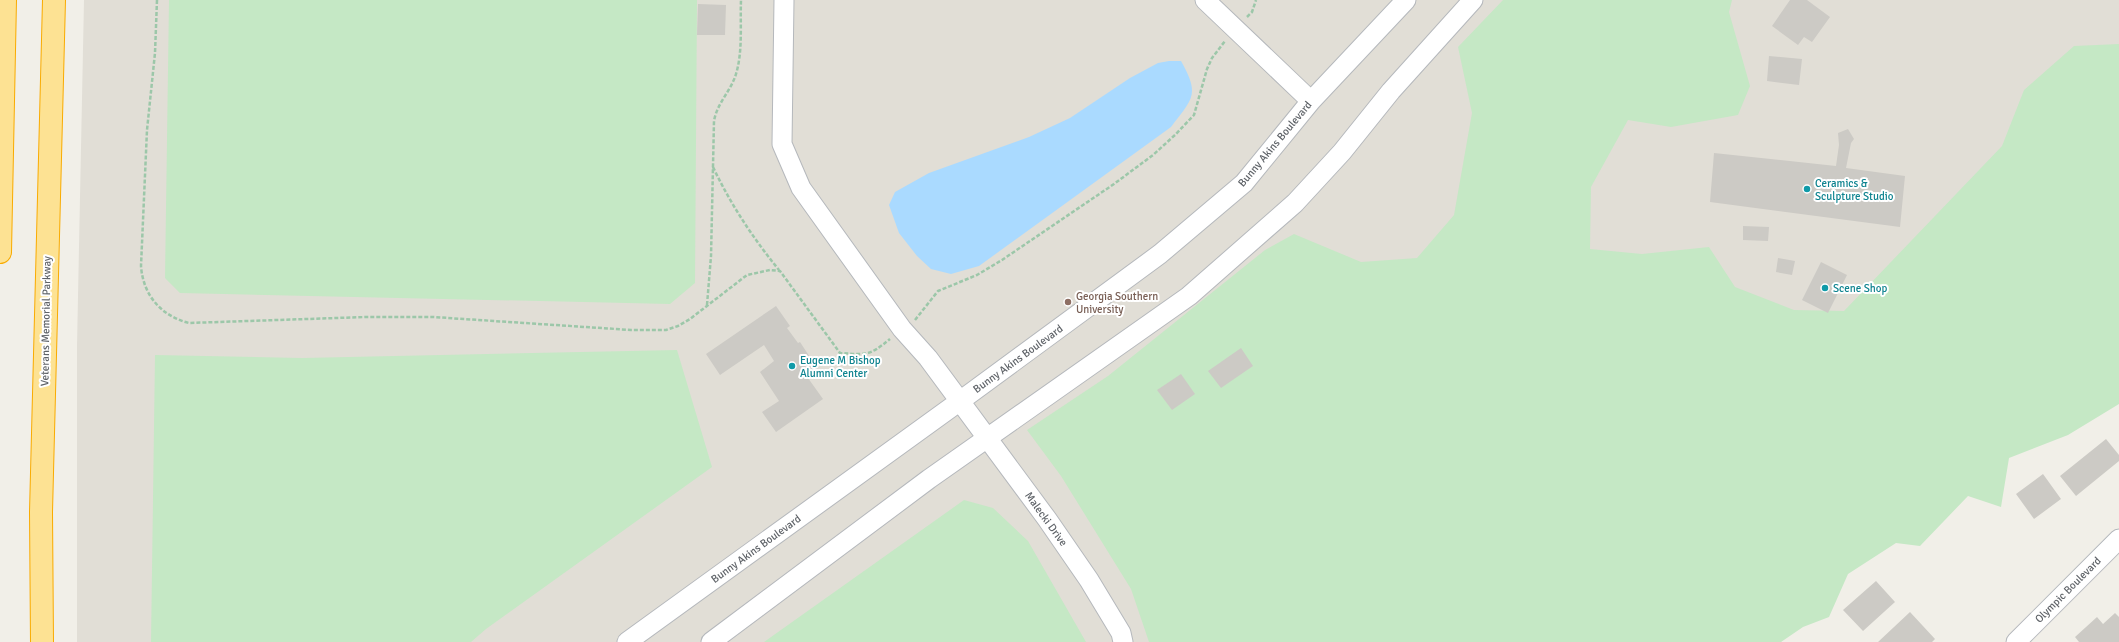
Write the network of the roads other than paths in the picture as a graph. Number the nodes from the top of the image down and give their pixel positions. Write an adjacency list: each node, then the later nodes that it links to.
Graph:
1 (5, 0): 8 (highway)
2 (54, 0): 12 (highway, Veterans Memorial Parkway)
3 (784, 0): 9 (street, Malecki Drive)
4 (1205, 0): 7 (street)
5 (1406, 0): 7 (street, Bunny Akins Boulevard)
6 (1473, 0): 10 (street)
7 (1311, 100): 9 (street, Bunny Akins Boulevard)
8 (0, 252)
9 (960, 401): 10 (street, Malecki Drive); 13 (street, Bunny Akins Boulevard)
10 (988, 438): 14 (street); 15 (street, Malecki Drive)
11 (2119, 539): 16 (street, Olympic Boulevard)
12 (42, 642)
13 (627, 642)
14 (711, 642)
15 (1123, 642)
16 (2016, 642)

